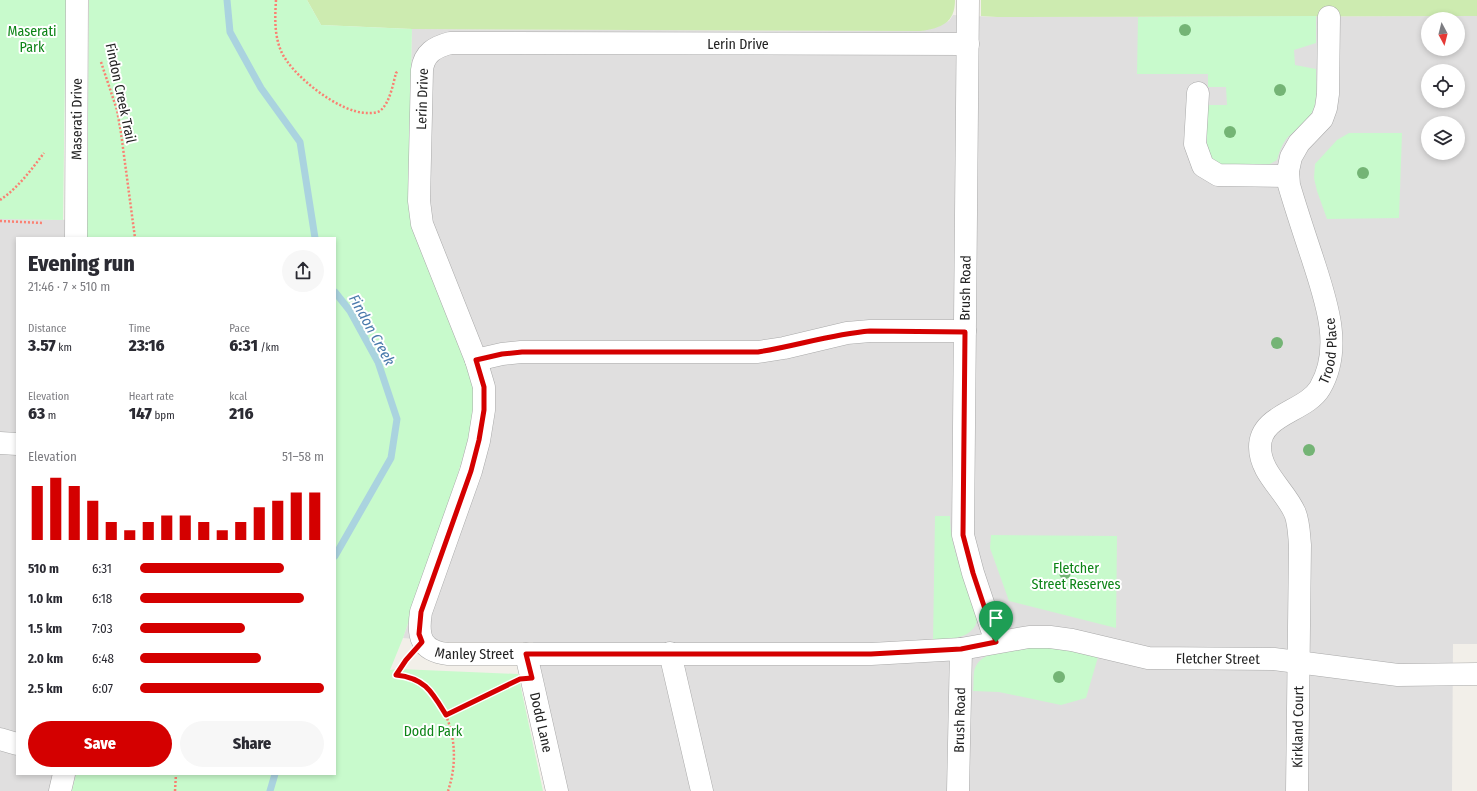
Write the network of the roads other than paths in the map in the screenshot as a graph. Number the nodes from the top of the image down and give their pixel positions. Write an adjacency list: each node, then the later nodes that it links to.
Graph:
1 (77, 0): 7 (street, Maserati Drive)
2 (968, 0): 4 (street, Brush Road)
3 (1328, 17): 6 (street, Trood Place)
4 (968, 44): 8 (street, Brush Road); 9 (street, Lerin Drive)
5 (1198, 92): 6 (street)
6 (1288, 176): 15 (street, Trood Place)
7 (76, 237)
8 (965, 332): 9 (street); 11 (street, Brush Road)
9 (476, 360): 10 (street, Lerin Drive)
10 (422, 642): 14 (street, Manley Street)
11 (996, 642): 12 (street, Fletcher Street); 15 (street, Fletcher Street)
12 (961, 649): 13 (street, Manley Street); 25 (street, Brush Road)
13 (670, 653): 14 (street, Manley Street); 24 (street)
14 (526, 654): 23 (street, Dodd Lane)
15 (1300, 663): 16 (street, Fletcher Street); 26 (street, Kirkland Court)
16 (1477, 674)
17 (16, 731): 18 (street)
18 (0, 733)
19 (0, 739): 20 (street)
20 (16, 744)
21 (64, 775): 22 (street)
22 (60, 791)
23 (557, 791)
24 (702, 791)
25 (958, 791)
26 (1297, 791)

